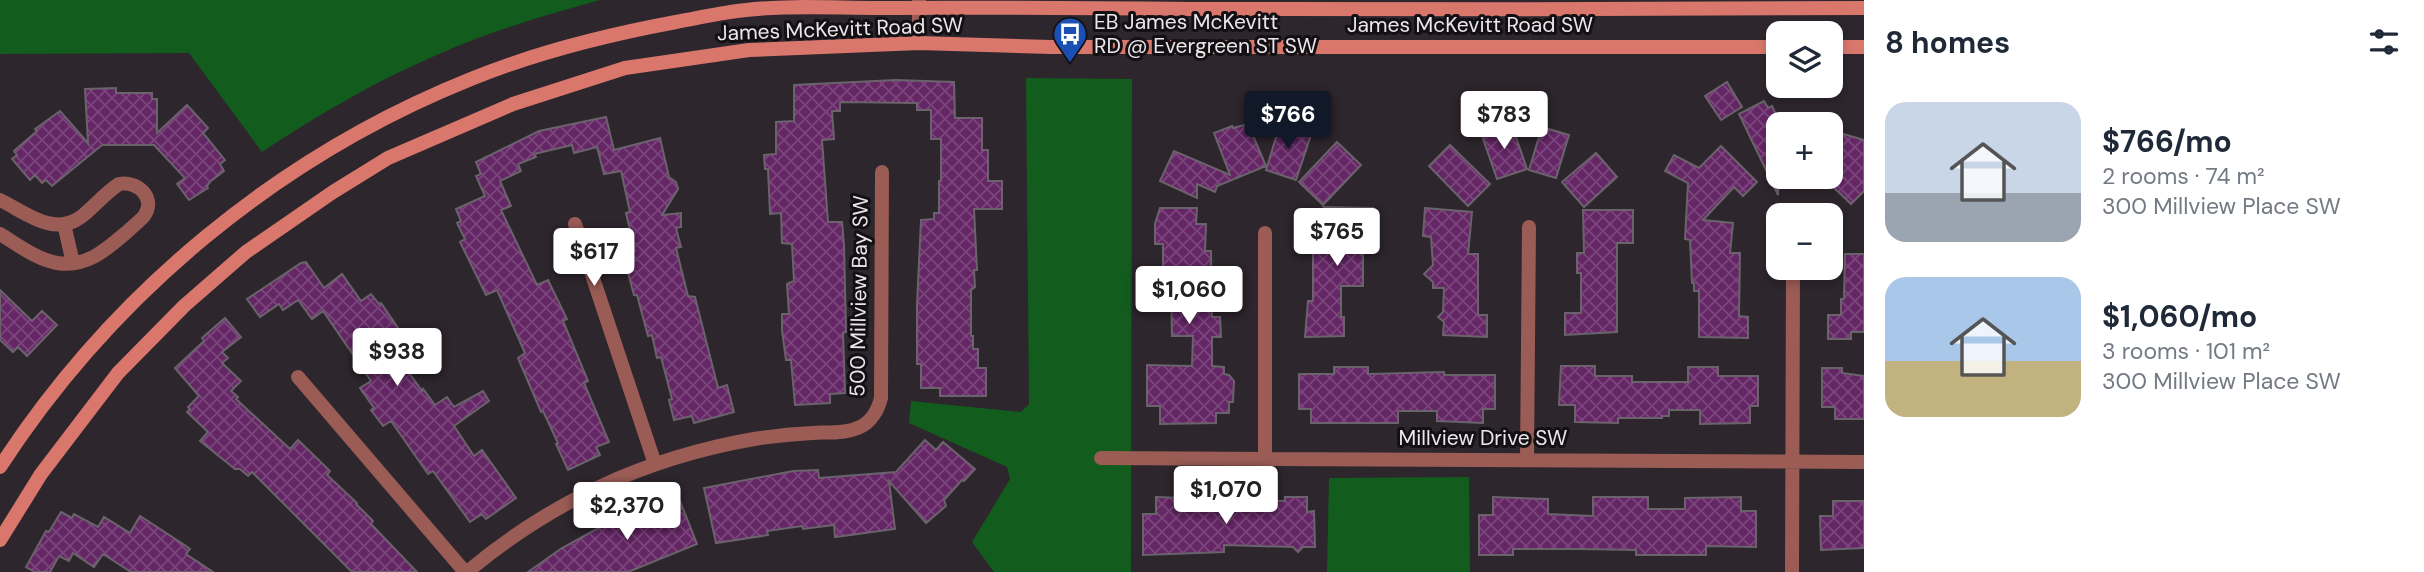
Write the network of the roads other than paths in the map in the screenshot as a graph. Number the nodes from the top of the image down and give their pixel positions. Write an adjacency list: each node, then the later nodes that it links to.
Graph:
1 (1023, 0): 3 (main road)
2 (918, 4): 3 (main road, James McKevitt Road SW); 5 (street); 25 (main road, James McKevitt Road SW)
3 (1048, 8): 4 (main road, James McKevitt Road SW)
4 (1864, 8)
5 (919, 43): 6 (main road, James McKevitt Road SW); 26 (main road, James McKevitt Road SW)
6 (1766, 47)
7 (1843, 47): 8 (main road)
8 (1864, 47)
9 (882, 172): 24 (street, 500 Millview Bay SW)
10 (0, 200): 11 (street)
11 (64, 224): 16 (street); 16 (street)
12 (575, 224): 24 (street)
13 (1529, 227): 21 (street)
14 (1265, 233): 20 (street)
15 (0, 234): 16 (street)
16 (73, 263)
17 (1793, 280): 22 (street)
18 (298, 377): 27 (street)
19 (1101, 458): 20 (street, Millview Drive SW)
20 (1265, 458): 21 (street, Millview Drive SW)
21 (1527, 459): 22 (street, Millview Drive SW)
22 (1793, 462): 23 (street, Millview Drive SW); 28 (street)
23 (1864, 462)
24 (655, 464): 27 (street)
25 (0, 467)
26 (0, 540)
27 (466, 572)
28 (1792, 572)

